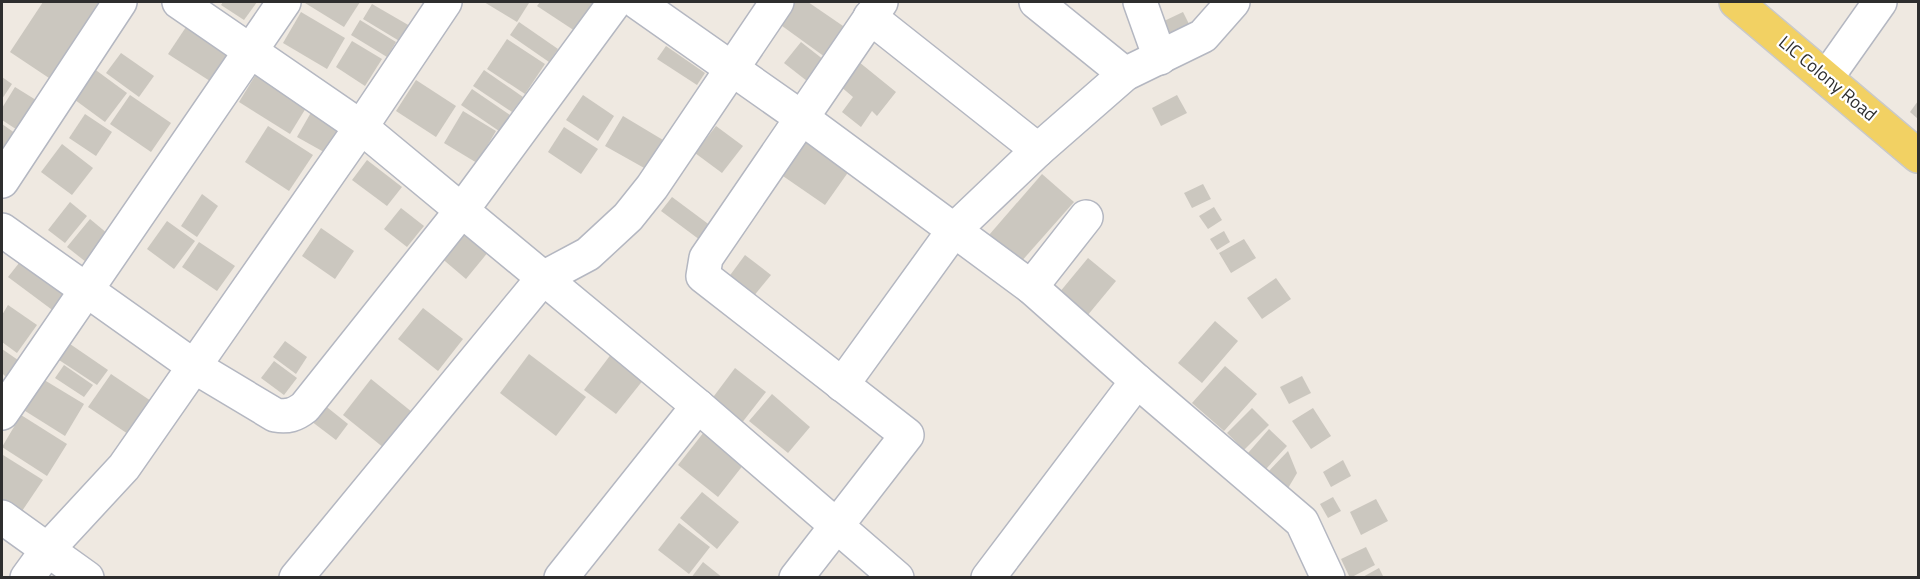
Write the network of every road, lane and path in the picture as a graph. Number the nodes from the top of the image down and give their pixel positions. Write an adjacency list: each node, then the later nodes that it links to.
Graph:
1 (120, 2): 23 (street)
2 (179, 2): 14 (street)
3 (284, 2): 14 (street)
4 (445, 2): 20 (street)
5 (615, 2): 24 (street)
6 (637, 2): 16 (street)
7 (777, 2): 16 (street)
8 (1036, 2): 17 (street)
9 (1140, 2): 15 (street)
10 (1233, 2): 15 (street)
11 (1736, 2): 18 (main road, LIC Colony Road)
12 (1880, 2): 18 (street)
13 (876, 9): 19 (street); 21 (street)
14 (250, 50): 20 (street); 30 (street)
15 (1160, 58): 17 (street)
16 (732, 68): 19 (street); 28 (street)
17 (1125, 74): 21 (street)
18 (1827, 77): 22 (main road, LIC Colony Road)
19 (802, 118): 27 (street); 33 (street)
20 (361, 127): 24 (street); 31 (street)
21 (1038, 150): 27 (street)
22 (1918, 156)
23 (2, 181)
24 (462, 210): 28 (street); 31 (street)
25 (1086, 217): 29 (street)
26 (2, 230): 30 (street)
27 (954, 230): 29 (street); 33 (street)
28 (543, 278): 34 (street); 41 (street)
29 (1031, 287): 32 (street)
30 (86, 289): 31 (street); 35 (street)
31 (195, 367): 38 (street)
32 (1137, 381): 45 (street); 46 (street)
33 (842, 385): 37 (street)
34 (698, 406): 37 (street); 42 (street)
35 (2, 413)
36 (2, 517): 38 (street)
37 (836, 525): 43 (street); 44 (street)
38 (48, 549): 39 (street); 40 (street)
39 (27, 578)
40 (87, 578)
41 (296, 578)
42 (561, 578)
43 (796, 578)
44 (897, 578)
45 (988, 578)
46 (1328, 578)

